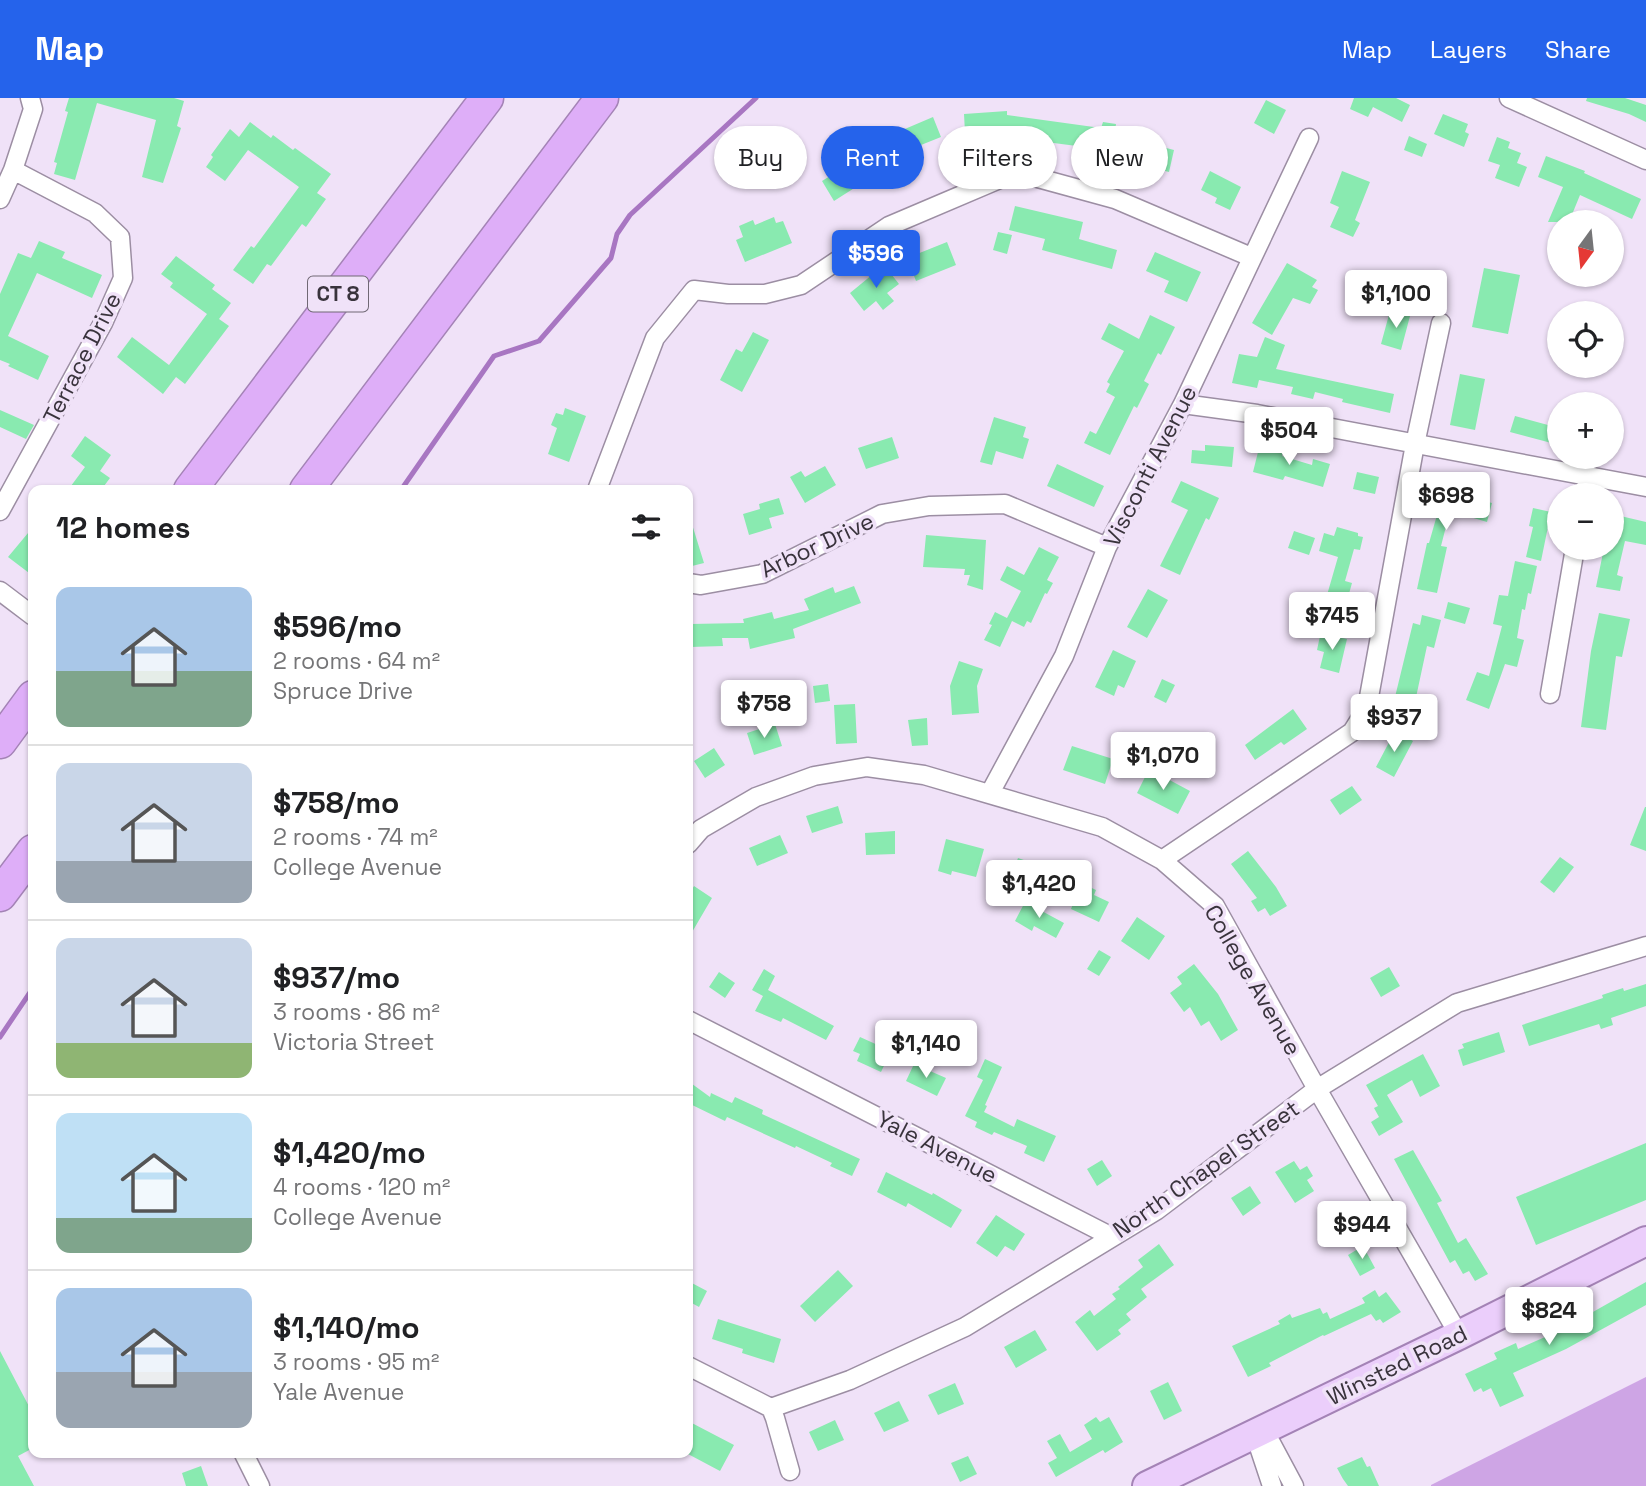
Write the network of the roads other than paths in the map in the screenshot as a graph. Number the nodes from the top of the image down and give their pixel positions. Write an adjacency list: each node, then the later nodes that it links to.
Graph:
1 (30, 98): 8 (street)
2 (487, 98): 16 (highway, CT 8)
3 (602, 98): 17 (highway)
4 (1509, 98): 5 (street)
5 (1542, 105): 7 (street)
6 (1309, 138): 10 (street, Visconti Avenue)
7 (1646, 160)
8 (13, 170): 9 (street); 20 (street, Terrace Drive)
9 (0, 199)
10 (1251, 257): 12 (street, Visconti Avenue); 18 (street)
11 (1441, 323): 13 (street)
12 (1183, 404): 13 (street); 21 (street, Visconti Avenue)
13 (1415, 444): 14 (street); 32 (street)
14 (1588, 476): 15 (street); 19 (street)
15 (1587, 483)
16 (194, 485)
17 (310, 485)
18 (599, 485)
19 (1646, 486)
20 (0, 511)
21 (1107, 547): 23 (street, Arbor Drive); 29 (street, Visconti Avenue)
22 (1574, 560): 26 (street)
23 (693, 584)
24 (0, 591): 25 (street)
25 (28, 611)
26 (1550, 694)
27 (28, 704): 28 (highway)
28 (0, 741)
29 (990, 793): 30 (street, College Avenue); 32 (street, College Avenue)
30 (693, 838)
31 (28, 858): 33 (highway)
32 (1162, 860): 36 (street, College Avenue)
33 (0, 895)
34 (1646, 946): 36 (street, North Chapel Street)
35 (693, 1023): 37 (street, Yale Avenue)
36 (1317, 1089): 37 (street, North Chapel Street); 39 (street, College Avenue)
37 (1112, 1237): 41 (street, North Chapel Street)
38 (1646, 1241): 39 (main road, Winsted Road)
39 (1459, 1335): 42 (main road, Winsted Road)
40 (693, 1369): 41 (street)
41 (771, 1408): 44 (street)
42 (1259, 1431): 46 (main road, Winsted Road); 47 (street); 48 (street)
43 (246, 1458): 45 (street)
44 (790, 1471)
45 (260, 1486)
46 (1147, 1486)
47 (1272, 1486)
48 (1294, 1486)

